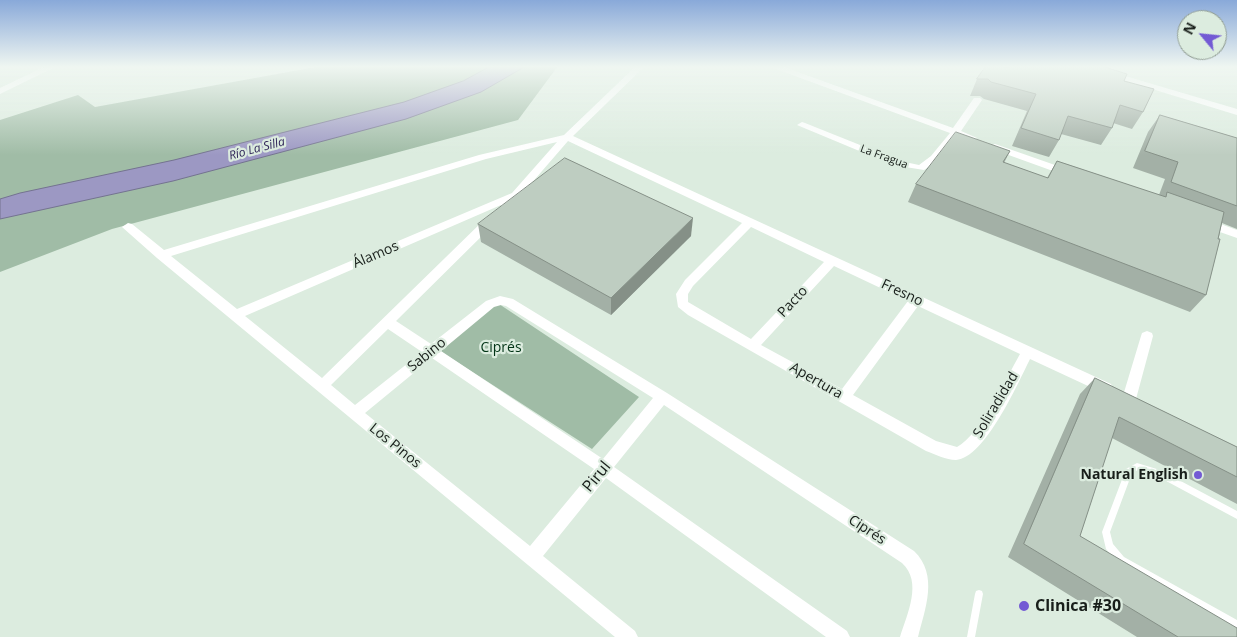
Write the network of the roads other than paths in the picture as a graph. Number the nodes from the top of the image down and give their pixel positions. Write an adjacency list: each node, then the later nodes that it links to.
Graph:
1 (610, 96): 8 (street)
2 (854, 96): 7 (street)
3 (1182, 96): 5 (street)
4 (977, 100): 7 (street, La Fragua)
5 (1237, 112)
6 (802, 125): 7 (street, La Fragua)
7 (955, 132): 9 (street)
8 (567, 137): 10 (street); 12 (street, Fresno); 15 (street)
9 (1082, 178)
10 (517, 194): 19 (street, Álamos); 20 (street)
11 (1192, 218): 14 (street)
12 (750, 222): 16 (street, Fresno); 22 (street, Apertura)
13 (128, 227): 15 (street, Los Pinos)
14 (1237, 234)
15 (161, 255): 19 (street, Los Pinos)
16 (833, 260): 17 (street, Fresno); 22 (street, Pacto)
17 (916, 299): 24 (street, Fresno); 27 (street)
18 (500, 300): 23 (street, Sabino); 26 (street, Ciprés)
19 (235, 315): 25 (street, Los Pinos)
20 (388, 322): 23 (street); 25 (street)
21 (1147, 336): 24 (street, Fresno)
22 (753, 345): 27 (street, Apertura)
23 (432, 351): 28 (street, Sabino); 30 (street)
24 (1028, 351): 29 (street, Soliradidad)
25 (322, 386): 28 (street, Los Pinos)
26 (662, 397): 30 (street, Pirul); 37 (street, Ciprés)
27 (844, 397): 29 (street, Apertura)
28 (355, 413): 32 (street, Los Pinos)
29 (958, 453)
30 (604, 468): 32 (street, Pirul); 36 (street)
31 (1237, 515): 34 (lane)
32 (532, 557): 35 (street, Los Pinos)
33 (979, 594): 38 (lane)
34 (1237, 625)
35 (629, 637)
36 (841, 637)
37 (908, 637)
38 (971, 637)

